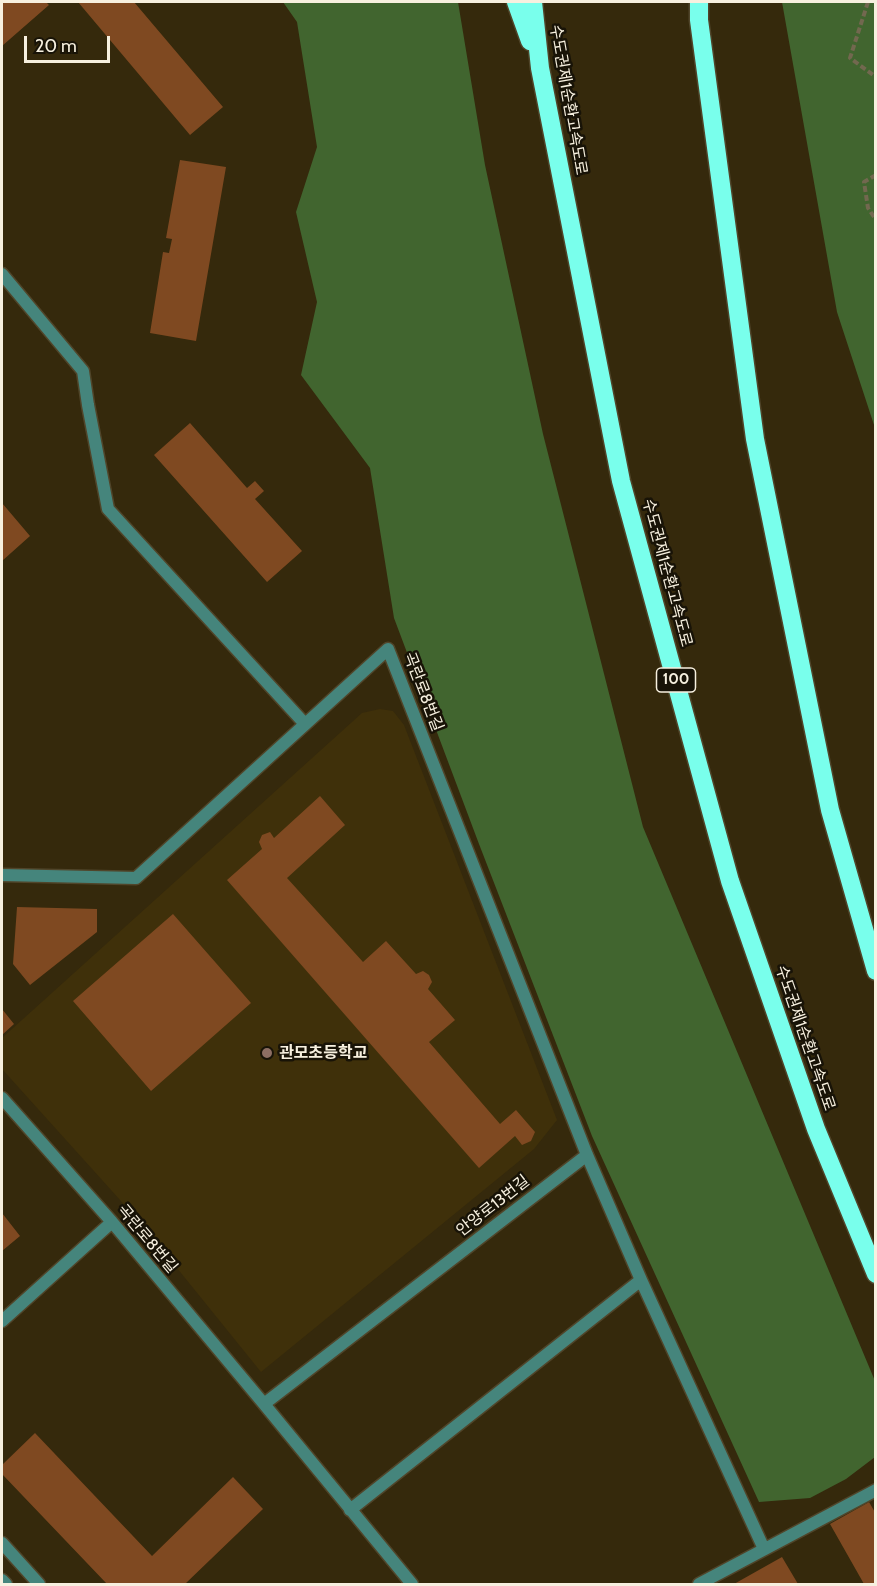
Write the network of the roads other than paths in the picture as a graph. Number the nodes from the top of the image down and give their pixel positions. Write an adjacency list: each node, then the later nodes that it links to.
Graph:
1 (516, 2): 4 (highway)
2 (533, 2): 4 (highway, 수도권제1순환고속도로 / 100)
3 (699, 2): 8 (highway)
4 (540, 68): 12 (highway, 수도권제1순환고속도로 / 100)
5 (2, 274): 6 (street)
6 (305, 724): 7 (street, 곡란로8번길); 10 (street, 곡란로8번길)
7 (2, 875)
8 (876, 971)
9 (2, 1098): 11 (street, 곡란로8번길)
10 (587, 1155): 13 (street); 15 (street, 안양로13번길)
11 (112, 1222): 14 (street); 15 (street, 곡란로8번길)
12 (876, 1274)
13 (641, 1280): 17 (street); 19 (street)
14 (2, 1321)
15 (264, 1404): 17 (street)
16 (876, 1490): 19 (street)
17 (350, 1510): 23 (street)
18 (2, 1544): 22 (street)
19 (764, 1549): 24 (street)
20 (2, 1580): 21 (street)
21 (6, 1584)
22 (39, 1584)
23 (412, 1584)
24 (699, 1584)

